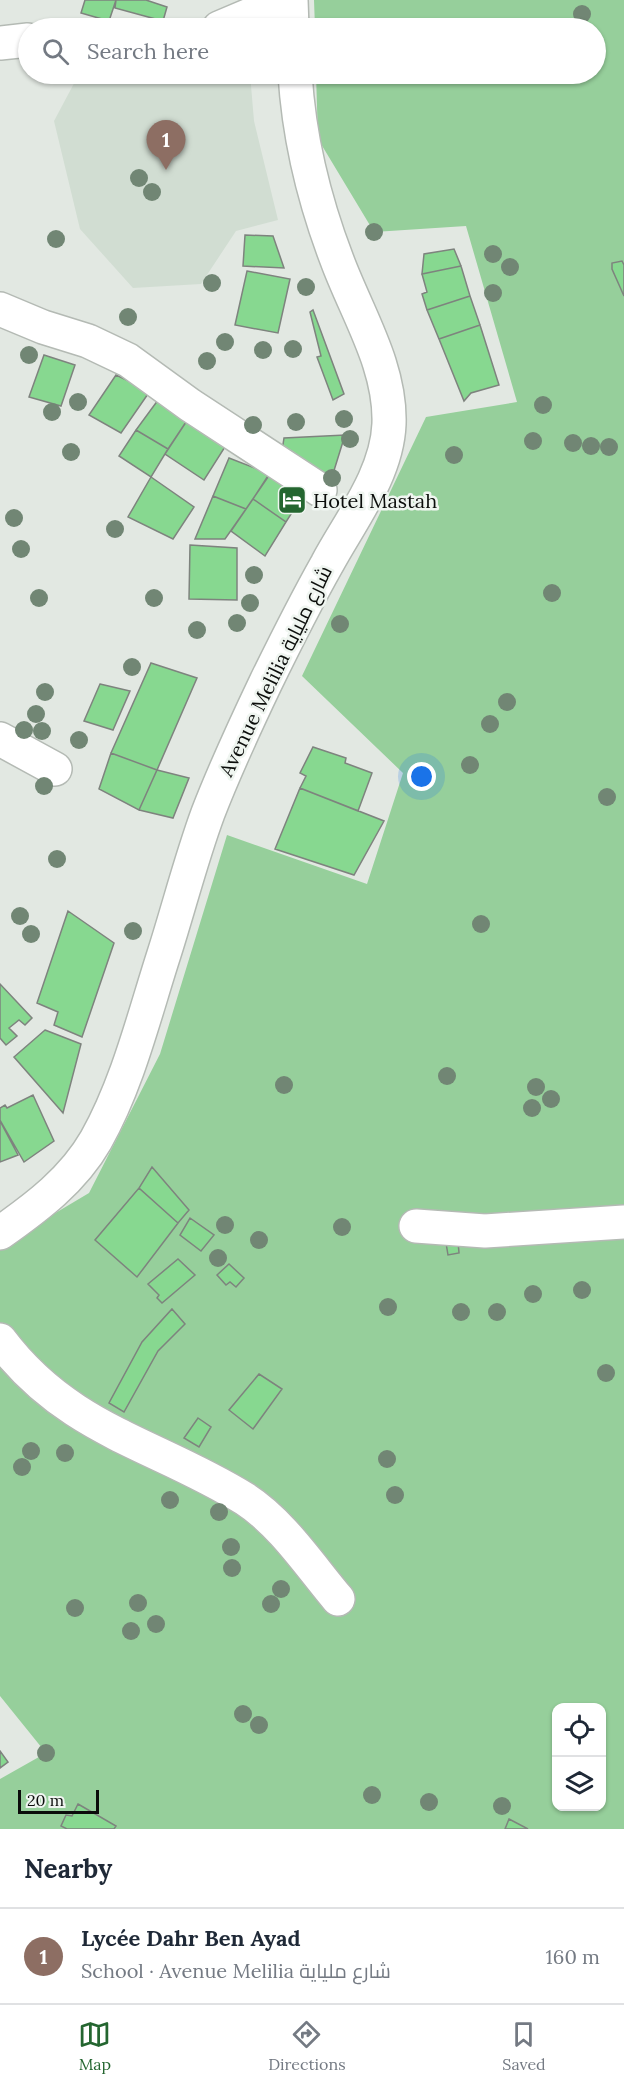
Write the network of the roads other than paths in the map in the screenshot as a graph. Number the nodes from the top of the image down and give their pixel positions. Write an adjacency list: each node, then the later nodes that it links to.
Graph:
1 (285, 0): 3 (street)
2 (291, 0): 4 (street)
3 (243, 18)
4 (292, 18)
5 (18, 41): 6 (street)
6 (0, 43)
7 (296, 84): 14 (street, Avenue Melilia شارع ملياية)
8 (0, 309): 9 (street)
9 (320, 490)
10 (0, 739): 11 (street)
11 (55, 770)
12 (624, 1222): 13 (street)
13 (416, 1226)
14 (0, 1233)
15 (0, 1340): 16 (street)
16 (338, 1599)

